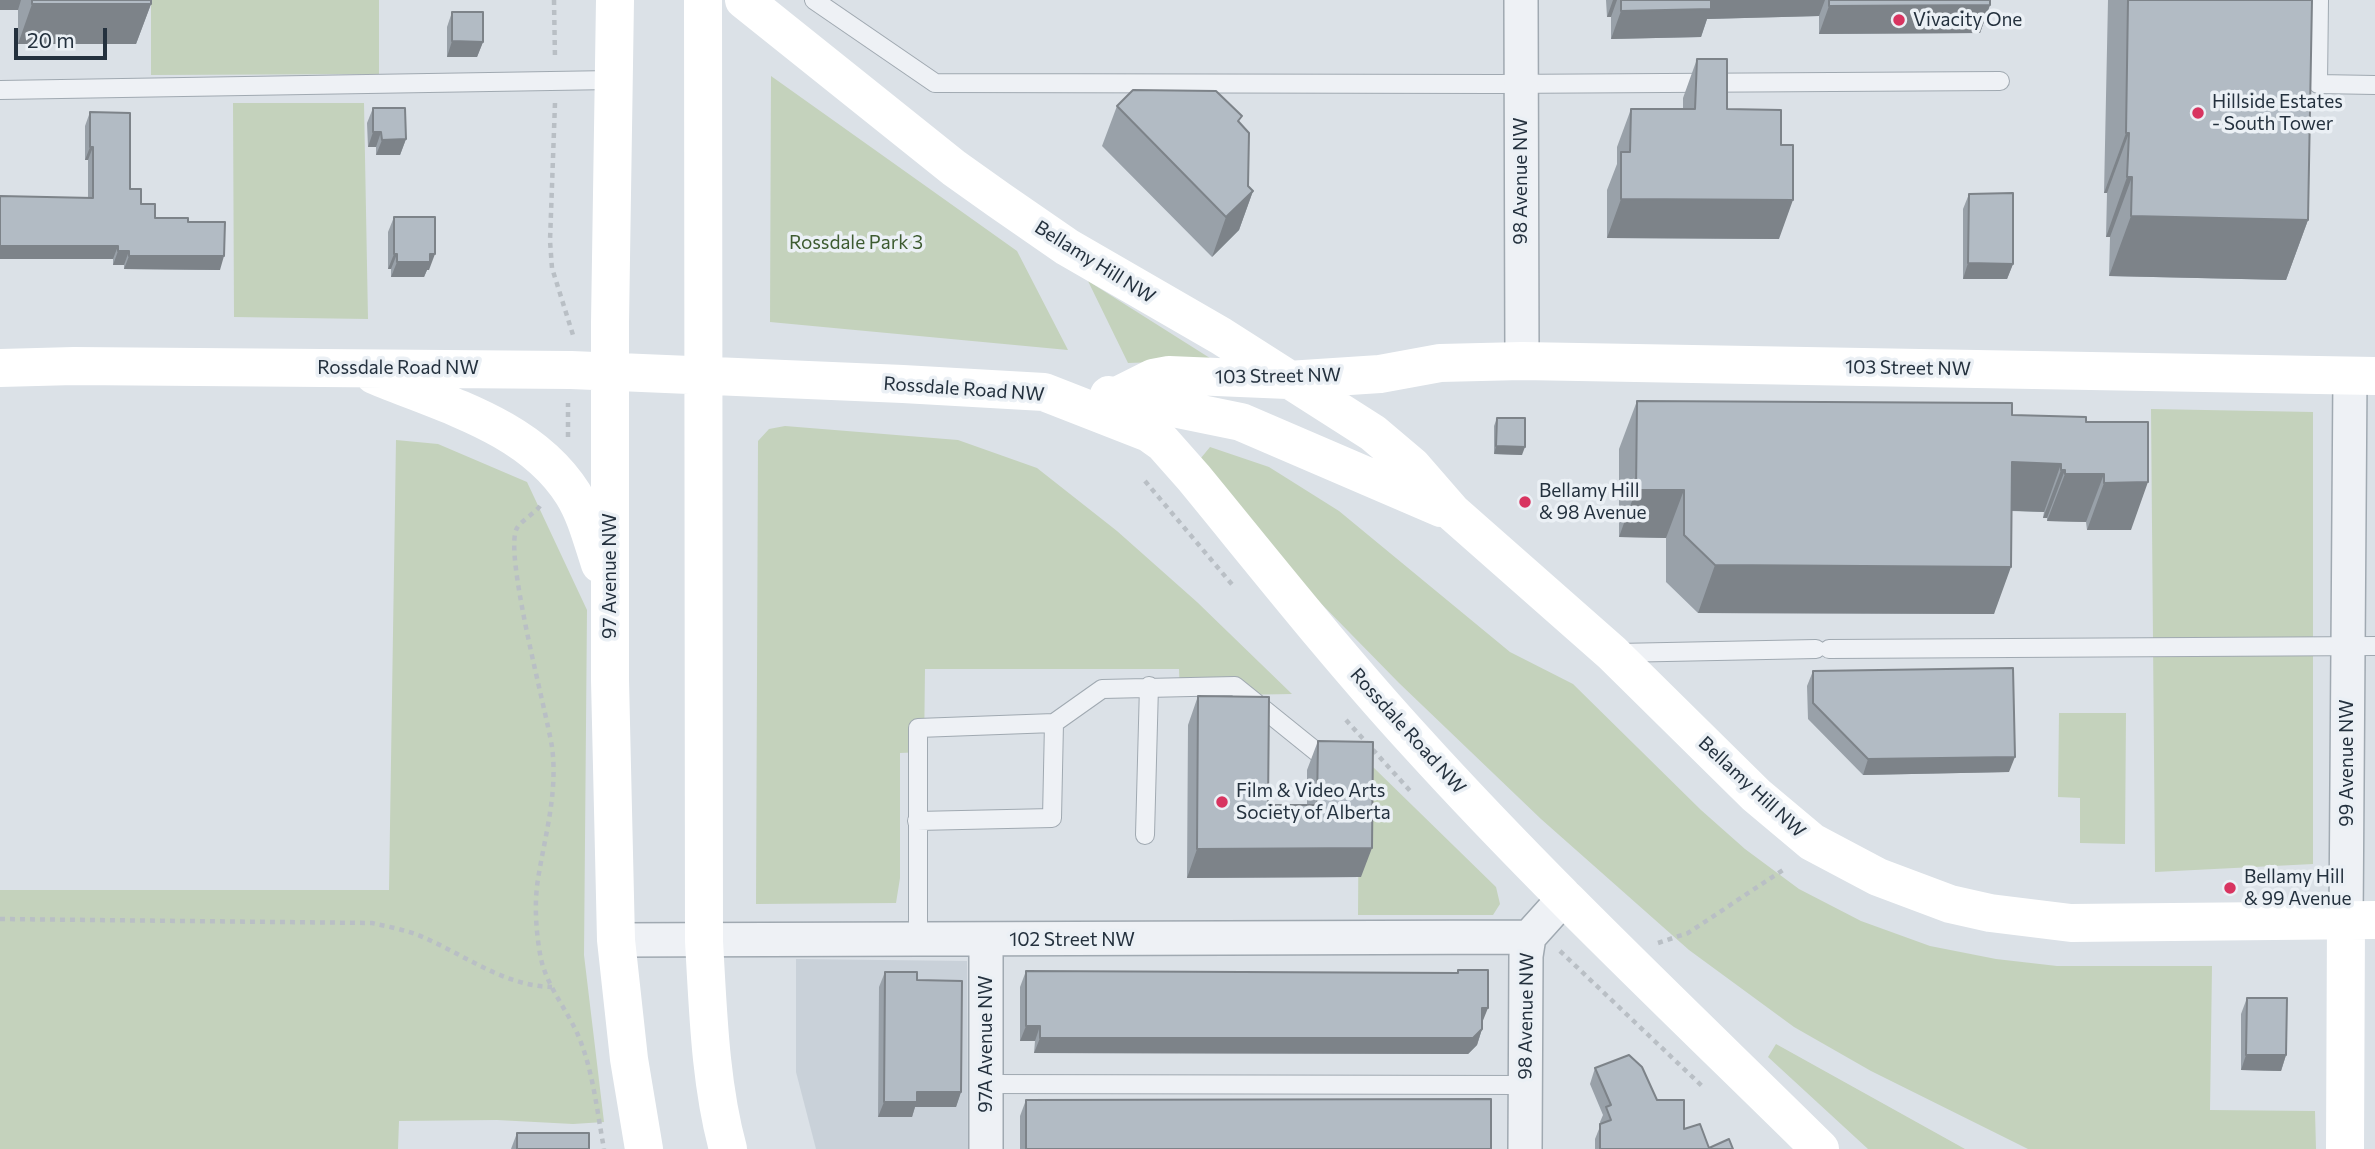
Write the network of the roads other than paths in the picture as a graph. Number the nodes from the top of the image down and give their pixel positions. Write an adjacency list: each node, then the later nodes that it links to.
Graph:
1 (615, 0): 7 (main road, 97 Avenue NW)
2 (702, 0): 18 (main road)
3 (744, 0): 12 (main road, Bellamy Hill NW)
4 (814, 0): 9 (lane)
5 (1521, 0): 9 (street, 98 Avenue NW)
6 (2319, 0): 10 (lane)
7 (612, 80): 11 (lane); 17 (main road, 97 Avenue NW)
8 (2000, 81): 9 (lane)
9 (1520, 84): 13 (street, 98 Avenue NW)
10 (2375, 85)
11 (0, 90)
12 (1221, 336): 14 (main road, 103 Street NW); 20 (main road, Bellamy Hill NW)
13 (1522, 361): 14 (main road, 103 Street NW); 19 (main road, 103 Street NW)
14 (1440, 363): 20 (main road, 103 Street NW)
15 (356, 368): 16 (main road, Rossdale Road NW); 17 (main road, Rossdale Road NW); 24 (main road)
16 (0, 369)
17 (610, 373): 18 (main road, Rossdale Road NW); 24 (main road, 97 Avenue NW)
18 (702, 375): 21 (main road, Rossdale Road NW); 38 (main road)
19 (2363, 376): 25 (street, 99 Avenue NW)
20 (1288, 380): 22 (main road, 103 Street NW); 23 (main road, Bellamy Hill NW)
21 (1044, 393): 22 (main road, Bellamy Hill NW); 32 (main road, Rossdale Road NW)
22 (1119, 395): 23 (main road, Bellamy Hill NW)
23 (1452, 512): 26 (main road, Bellamy Hill NW)
24 (610, 597): 35 (main road, 97 Avenue NW)
25 (2362, 646): 26 (lane); 33 (street, 99 Avenue NW)
26 (1612, 653): 33 (main road, Bellamy Hill NW)
27 (1149, 686): 28 (lane); 29 (lane); 31 (lane)
28 (1054, 723): 30 (lane); 30 (lane)
29 (1323, 757)
30 (917, 821): 36 (lane)
31 (1145, 835)
32 (1565, 897): 34 (street, 98 Avenue NW); 45 (main road, Rossdale Road NW)
33 (2360, 920): 46 (main road, 99 Avenue NW)
34 (1529, 937): 37 (street, 102 Street NW); 40 (street, 98 Avenue NW)
35 (616, 940): 38 (street, 102 Street NW); 41 (main road, 97 Avenue NW)
36 (918, 940): 37 (street, 102 Street NW); 38 (street, 102 Street NW)
37 (986, 940): 39 (street, 97A Avenue NW)
38 (704, 941): 42 (main road)
39 (986, 1084): 40 (lane); 43 (street, 97A Avenue NW)
40 (1524, 1085): 44 (street, 98 Avenue NW)
41 (644, 1149)
42 (728, 1149)
43 (986, 1149)
44 (1525, 1149)
45 (1820, 1149)
46 (2345, 1149)

